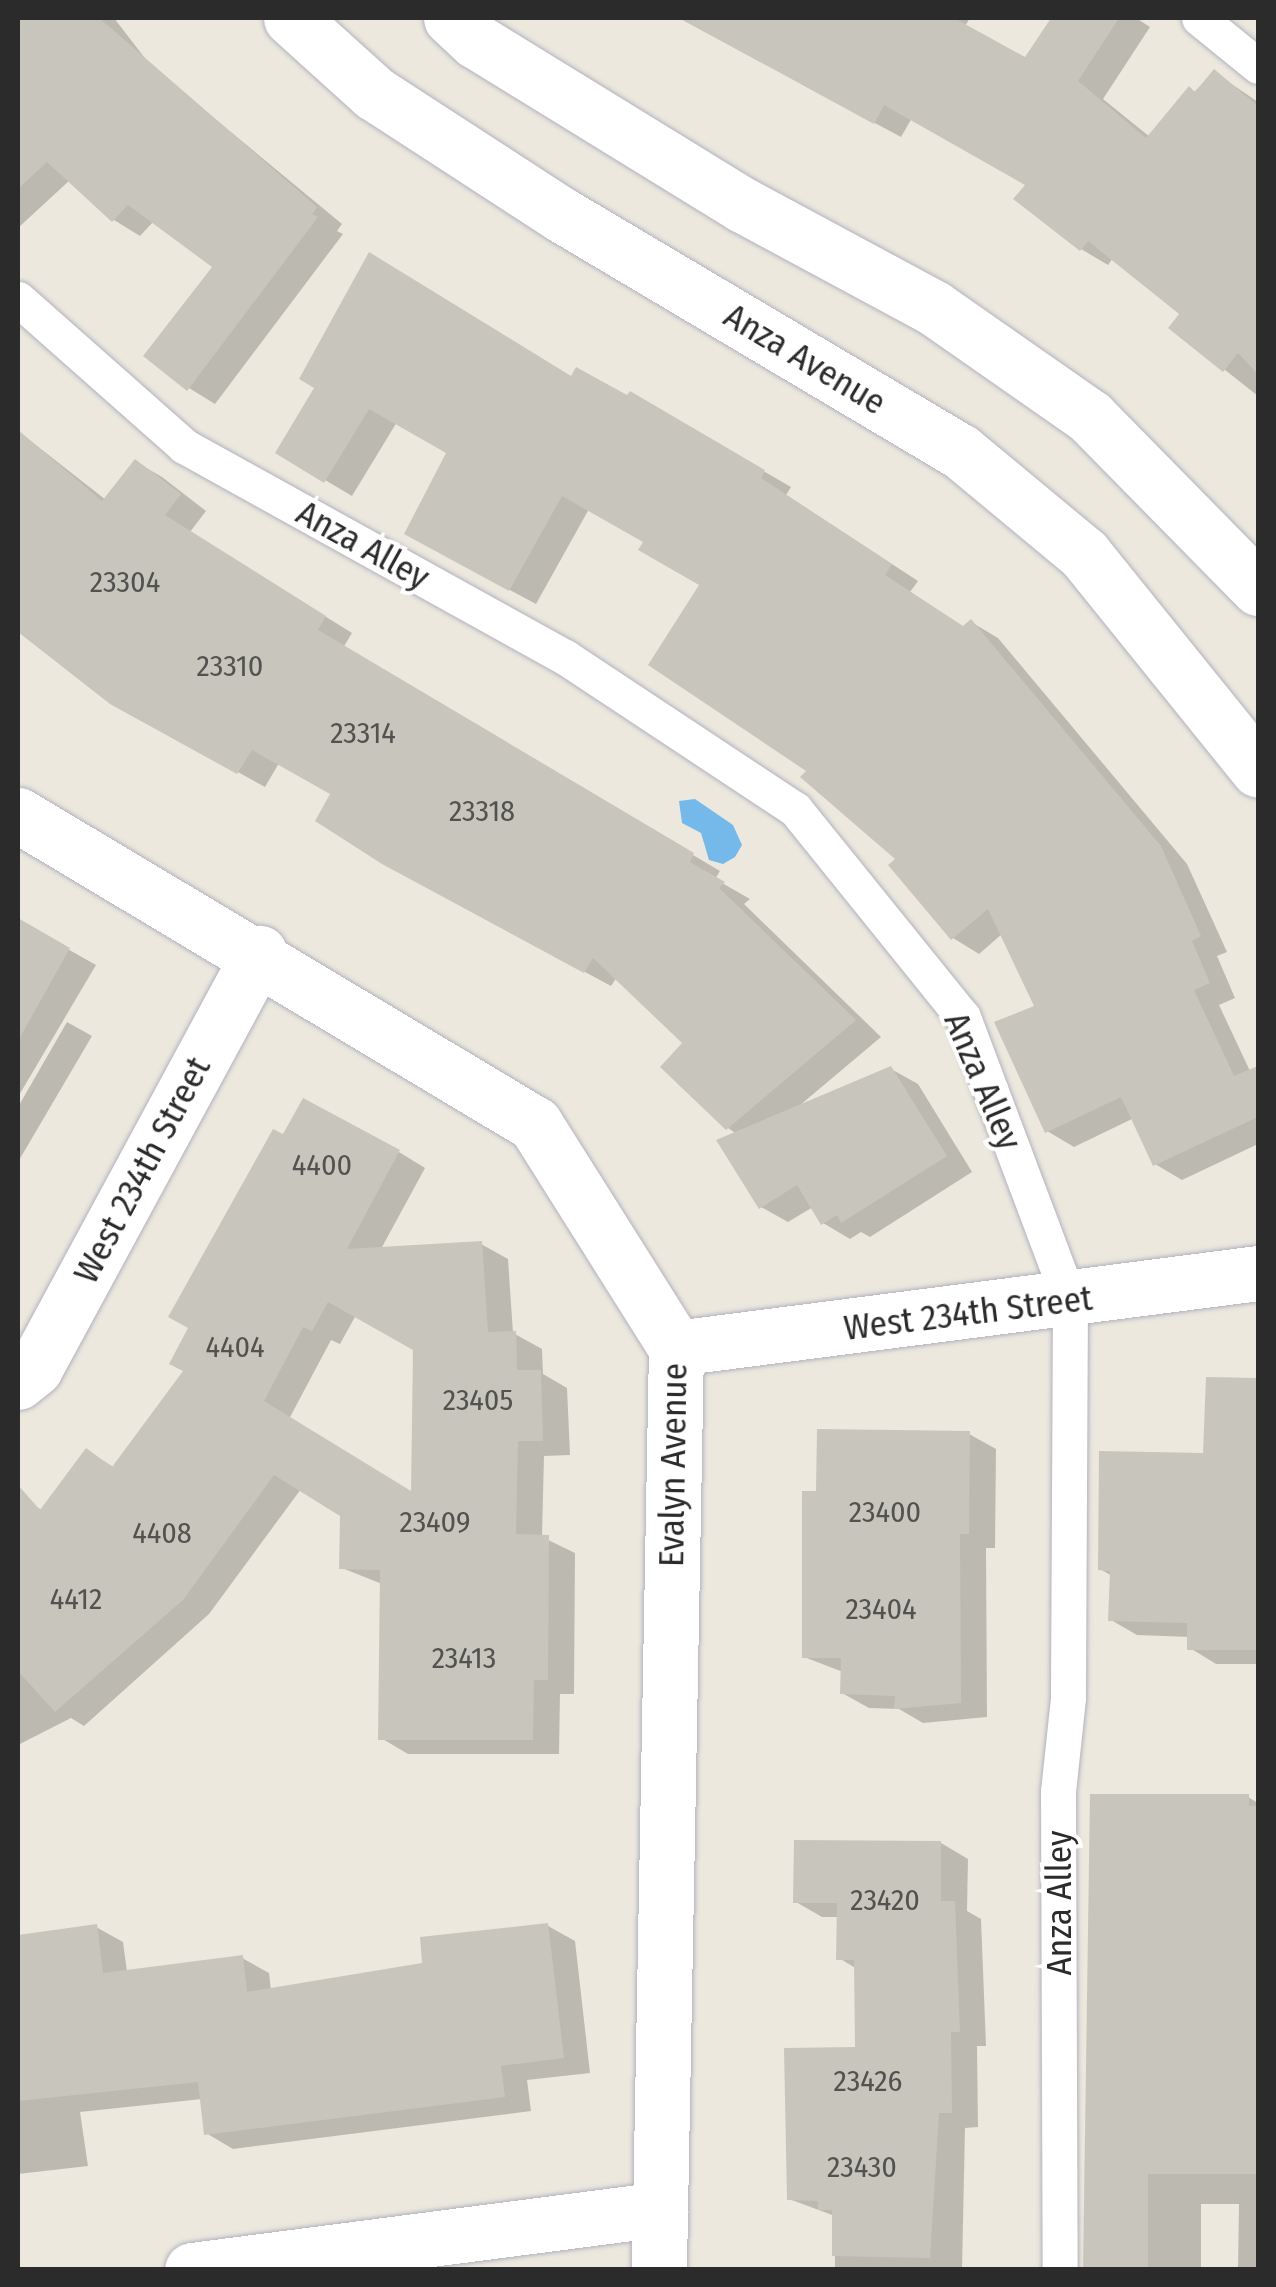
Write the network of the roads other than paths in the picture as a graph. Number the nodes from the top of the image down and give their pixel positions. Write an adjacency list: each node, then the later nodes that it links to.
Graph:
1 (291, 18): 7 (street, Anza Avenue)
2 (451, 18): 6 (street)
3 (1199, 18): 4 (lane)
4 (1258, 66)
5 (18, 299): 11 (lane, Anza Alley)
6 (1258, 588)
7 (1258, 770)
8 (18, 815): 9 (street, Evalyn Avenue)
9 (259, 954): 12 (street, Evalyn Avenue); 13 (street, West 234th Street)
10 (1258, 1274): 11 (street, West 234th Street)
11 (1070, 1302): 12 (street, West 234th Street); 17 (lane, Anza Alley)
12 (676, 1348): 14 (street, Evalyn Avenue)
13 (18, 1382)
14 (660, 2209): 15 (street); 16 (street, Evalyn Avenue)
15 (192, 2270)
16 (659, 2270)
17 (1060, 2270)

